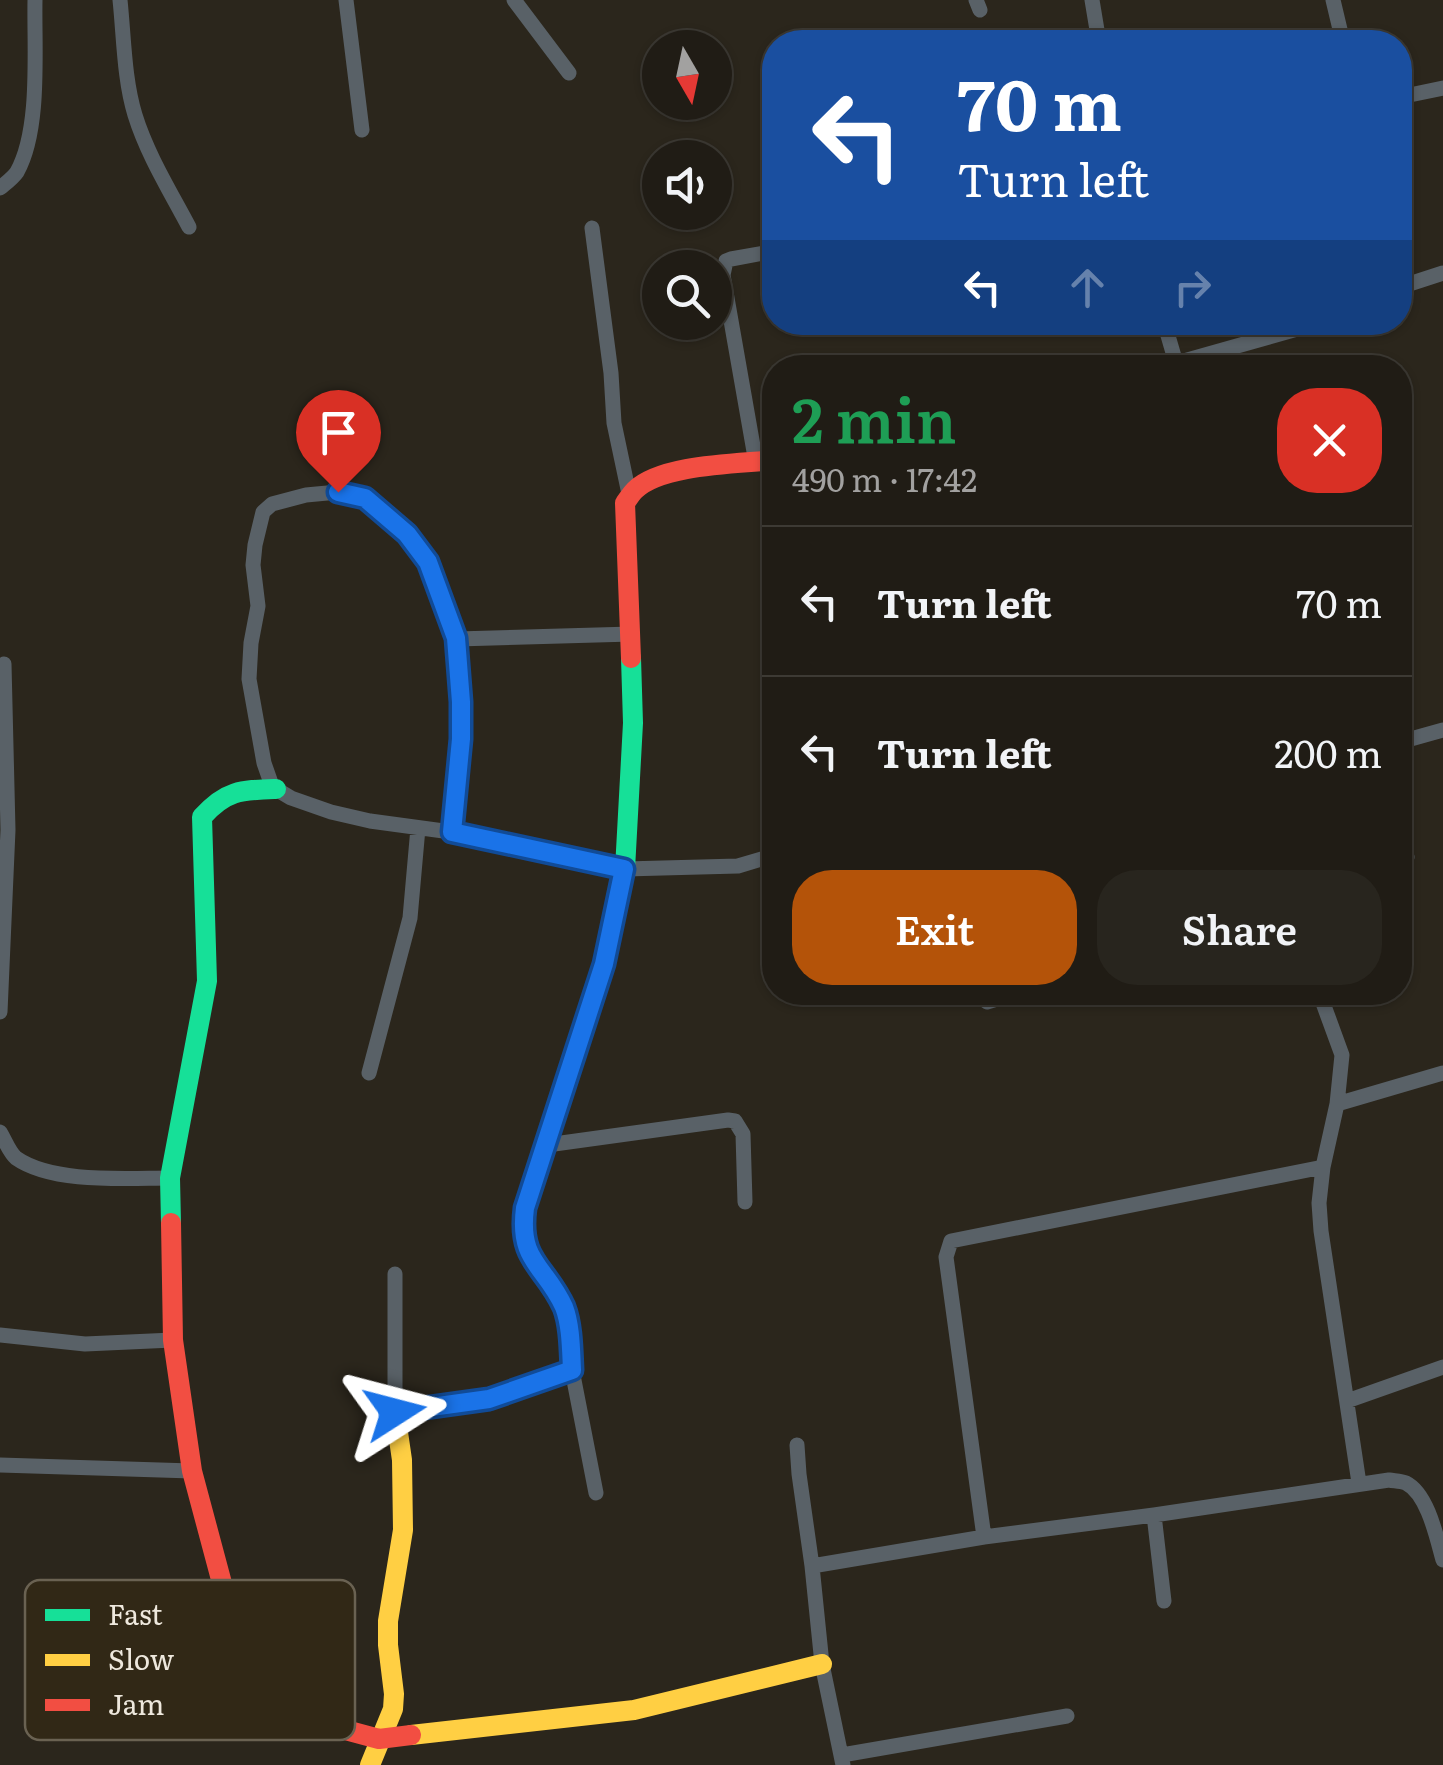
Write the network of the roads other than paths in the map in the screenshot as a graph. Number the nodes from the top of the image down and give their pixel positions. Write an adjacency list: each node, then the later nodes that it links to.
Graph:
1 (35, 0): 13 (street)
2 (120, 0): 14 (street)
3 (346, 0): 12 (street)
4 (514, 0): 9 (street)
5 (1092, 0): 7 (street)
6 (1333, 0): 8 (street)
7 (1097, 30)
8 (1341, 30)
9 (569, 73)
10 (1443, 88): 11 (street)
11 (1412, 94)
12 (362, 130)
13 (0, 188)
14 (189, 227)
15 (592, 228): 23 (street)
16 (762, 254): 21 (street)
17 (1443, 274): 18 (street)
18 (1412, 283)
19 (1276, 335): 20 (street)
20 (1204, 355)
21 (762, 445)
22 (762, 462): 23 (street)
23 (629, 494): 24 (street)
24 (632, 634): 25 (street); 33 (street)
25 (456, 638): 29 (street); 31 (street)
26 (4, 664): 35 (street)
27 (1443, 730): 28 (street)
28 (1412, 739)
29 (276, 789): 30 (street); 42 (street)
30 (418, 828): 31 (street); 36 (street)
31 (452, 832): 33 (street)
32 (762, 859): 33 (street)
33 (624, 869): 40 (street)
34 (1324, 1005): 38 (street)
35 (0, 1012)
36 (369, 1073)
37 (1443, 1073): 38 (street)
38 (1337, 1104): 41 (street)
39 (0, 1132): 42 (street)
40 (547, 1145): 43 (street); 48 (street)
41 (1323, 1167): 49 (street); 58 (street)
42 (170, 1178): 46 (street)
43 (745, 1202)
44 (395, 1274): 50 (street)
45 (0, 1336): 46 (street)
46 (174, 1340): 53 (street)
47 (1443, 1367): 49 (street)
48 (572, 1370): 50 (street); 55 (street)
49 (1347, 1400): 54 (street)
50 (395, 1412): 66 (street)
51 (798, 1444): 60 (street)
52 (0, 1464): 53 (street)
53 (192, 1471): 61 (street)
54 (1359, 1484): 56 (street); 57 (street)
55 (596, 1493)
56 (1154, 1516): 58 (street); 62 (street)
57 (1440, 1536): 59 (street)
58 (984, 1537): 60 (street)
59 (1443, 1560)
60 (812, 1566): 63 (street)
61 (221, 1580)
62 (1164, 1601)
63 (822, 1664): 66 (street); 67 (street)
64 (1067, 1716): 67 (street)
65 (355, 1733): 66 (street)
66 (379, 1739): 68 (street)
67 (842, 1760)
68 (370, 1765)

